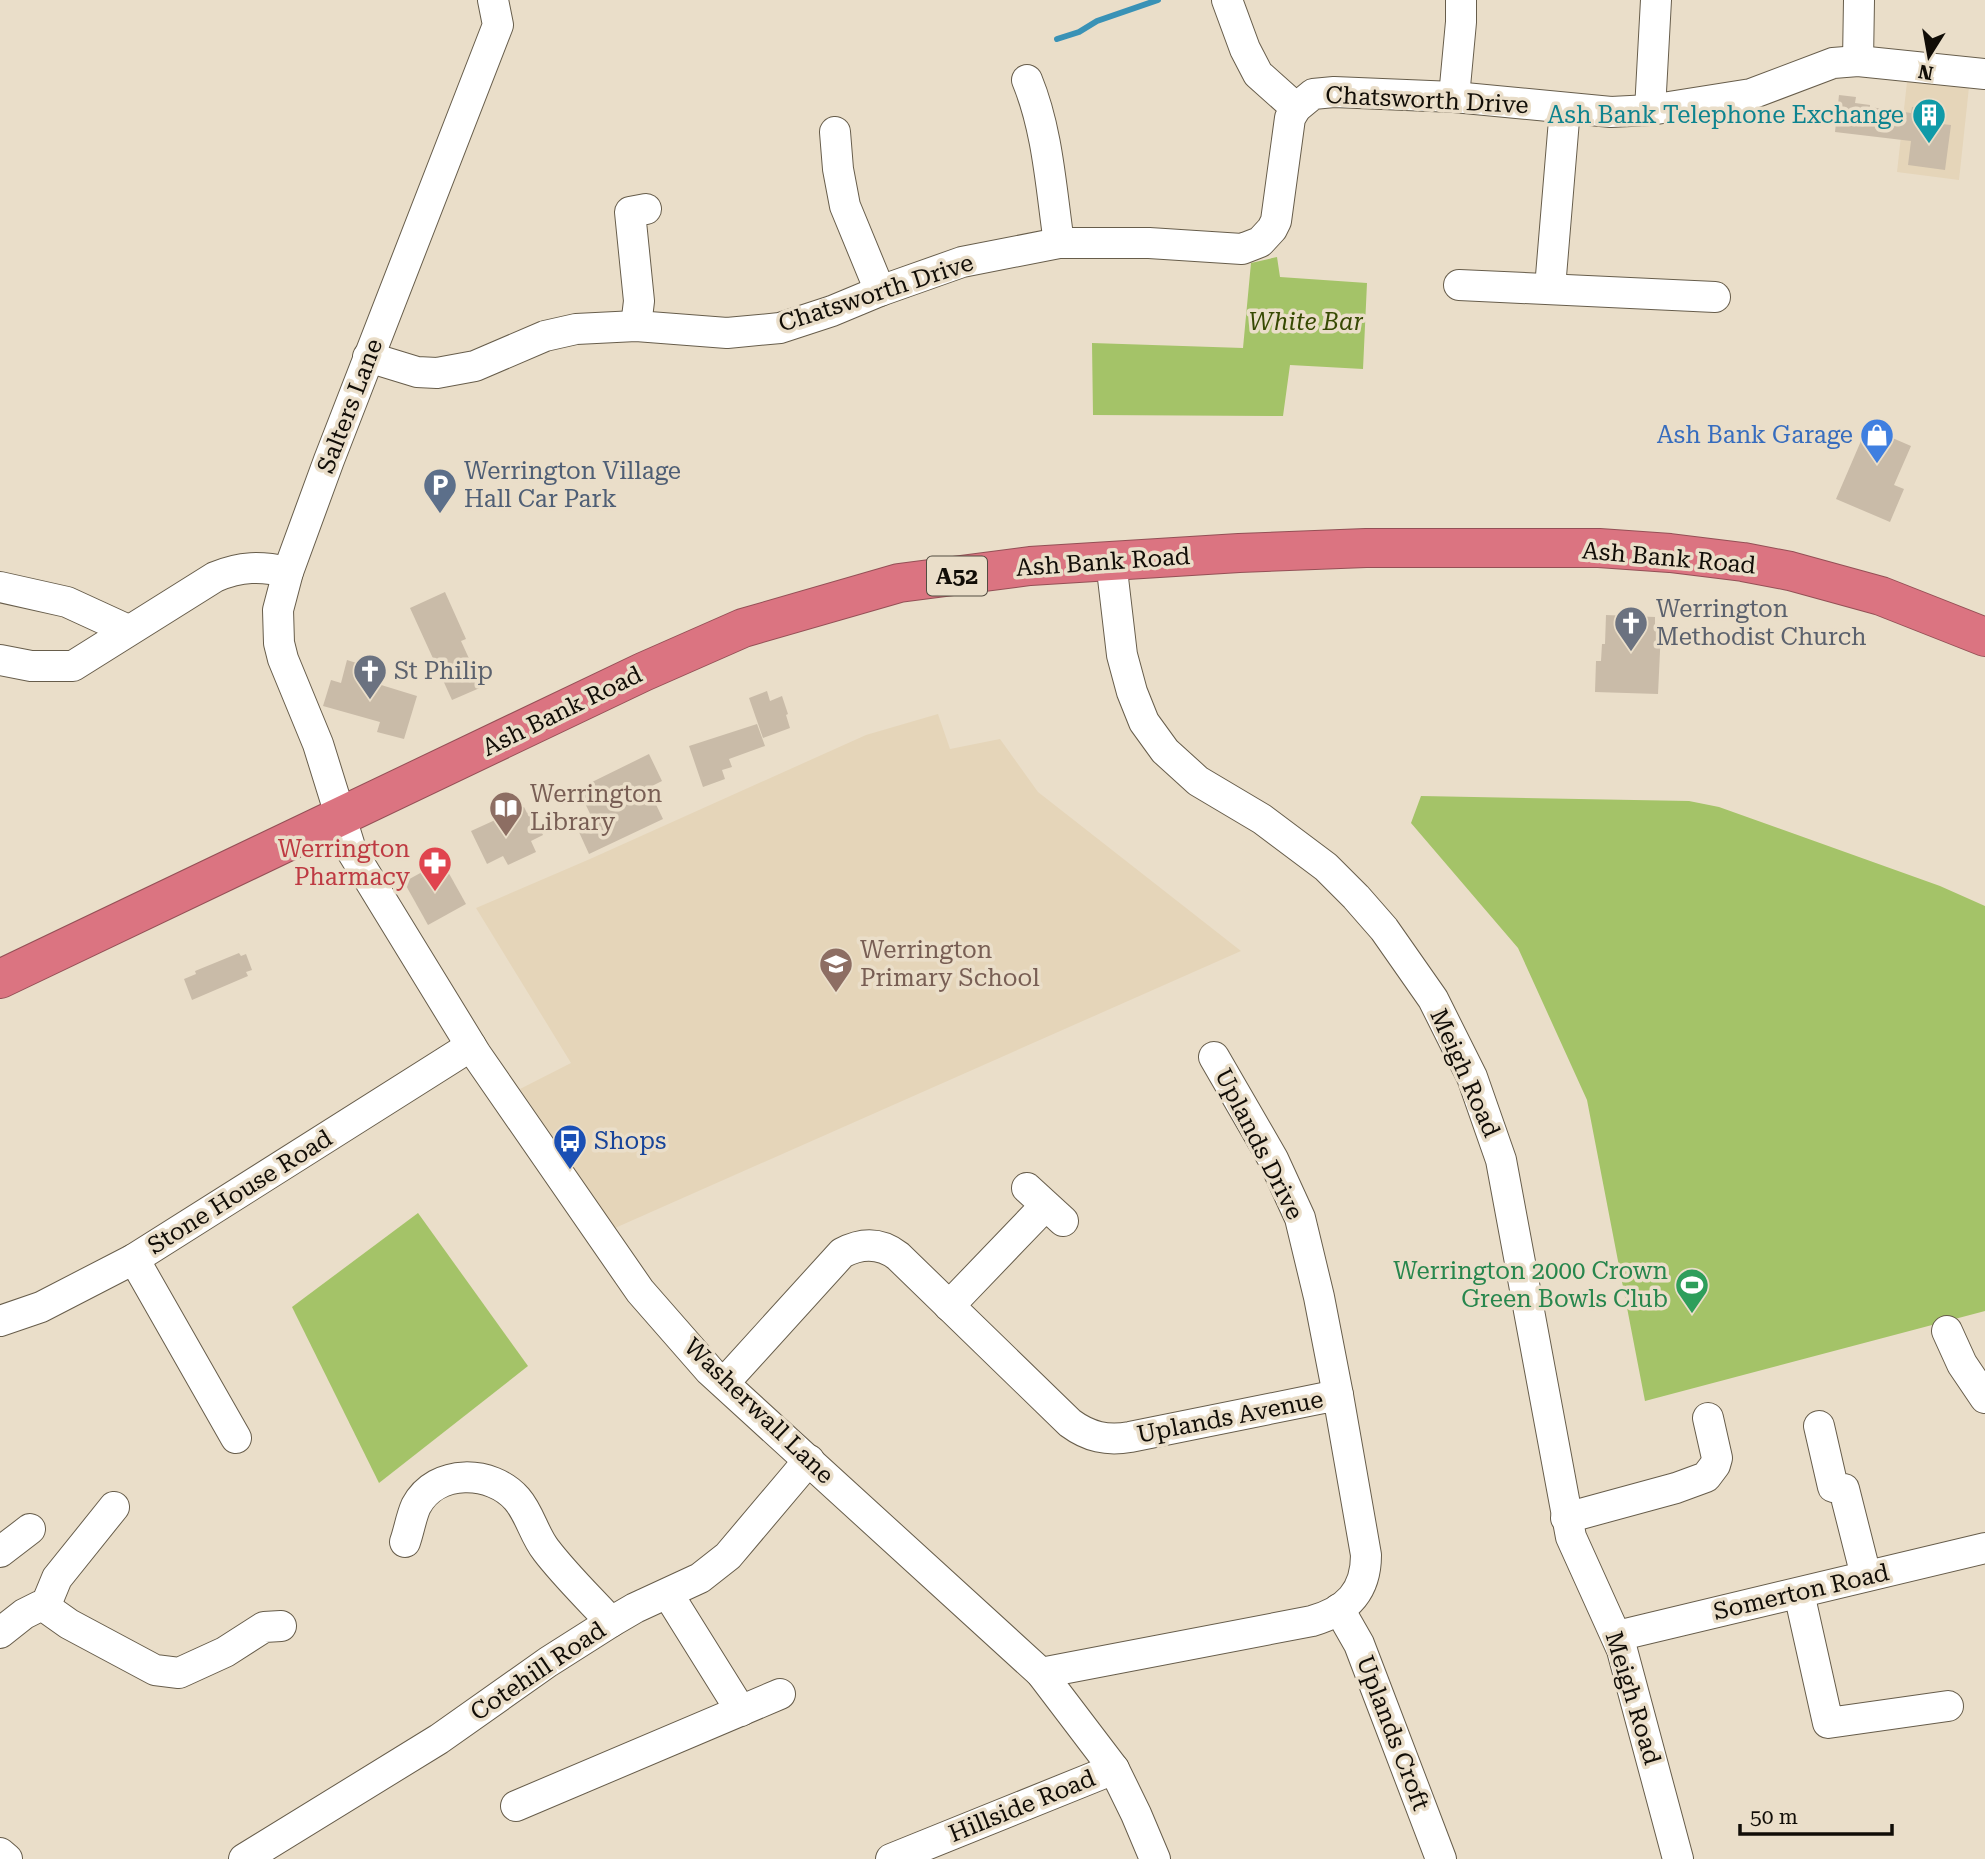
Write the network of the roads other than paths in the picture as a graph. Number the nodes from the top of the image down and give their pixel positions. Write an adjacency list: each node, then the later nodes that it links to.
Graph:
1 (493, 0): 21 (street, Salters Lane)
2 (1461, 0): 9 (street)
3 (1656, 0): 12 (street)
4 (1858, 0): 6 (street)
5 (1236, 4): 10 (street)
6 (1858, 61): 7 (street, Chatsworth Drive); 12 (street, Chatsworth Drive)
7 (1985, 74)
8 (1039, 89): 15 (street)
9 (1454, 97): 10 (street, Chatsworth Drive); 11 (street, Chatsworth Drive)
10 (1296, 108): 15 (street, Chatsworth Drive)
11 (1565, 108): 12 (street, Chatsworth Drive); 17 (street)
12 (1650, 110)
13 (835, 132): 18 (street)
14 (646, 209): 20 (street)
15 (1059, 243): 18 (street, Chatsworth Drive)
16 (1459, 285): 17 (street)
17 (1550, 288): 19 (street)
18 (880, 291): 20 (street, Chatsworth Drive)
19 (1715, 297)
20 (636, 326): 21 (street, Chatsworth Drive)
21 (368, 357): 23 (street, Salters Lane)
22 (1111, 561): 26 (highway, Ash Bank Road / A52); 28 (highway, Ash Bank Road / A52); 44 (street, Meigh Road)
23 (288, 572): 25 (street); 28 (street, Salters Lane)
24 (0, 587): 25 (street)
25 (128, 630): 27 (street)
26 (1985, 637)
27 (0, 660)
28 (341, 817): 29 (highway, Ash Bank Road / A52); 30 (street, Washerwall Lane)
29 (0, 979)
30 (471, 1046): 33 (street, Stone House Road); 37 (street, Washerwall Lane)
31 (1214, 1057): 38 (street, Uplands Drive)
32 (1045, 1205): 34 (street)
33 (134, 1259): 35 (street, Stone House Road); 42 (street)
34 (949, 1306): 37 (street, Uplands Avenue); 38 (street, Uplands Avenue)
35 (0, 1321)
36 (1947, 1331): 39 (street)
37 (724, 1382): 43 (street, Washerwall Lane)
38 (1338, 1395): 54 (street, Uplands Avenue)
39 (1985, 1398)
40 (1708, 1418): 44 (street)
41 (1819, 1426): 50 (street)
42 (236, 1438)
43 (809, 1460): 52 (street, Cotehill Road); 59 (street, Washerwall Lane)
44 (1566, 1517): 58 (street, Meigh Road)
45 (111, 1525): 53 (street)
46 (403, 1527): 55 (street)
47 (30, 1530): 49 (street)
48 (1985, 1548): 50 (street, Somerton Road)
49 (0, 1552)
50 (1866, 1576): 51 (street, Somerton Road)
51 (1799, 1593): 58 (street, Somerton Road); 61 (street)
52 (668, 1594): 55 (street, Cotehill Road); 62 (street)
53 (45, 1607): 56 (street); 57 (street)
54 (1339, 1609): 59 (street, Uplands Avenue); 70 (street, Uplands Croft)
55 (611, 1622): 67 (street, Cotehill Road)
56 (268, 1625)
57 (0, 1633)
58 (1617, 1636): 71 (street, Meigh Road)
59 (1041, 1673): 63 (street, Washerwall Lane)
60 (780, 1694): 62 (street)
61 (1948, 1706)
62 (741, 1711): 64 (street)
63 (1114, 1769): 68 (street, Hillside Road); 69 (street, Washerwall Lane)
64 (516, 1806)
65 (0, 1853): 66 (street)
66 (7, 1859)
67 (244, 1859)
68 (891, 1859)
69 (1155, 1859)
70 (1441, 1859)
71 (1678, 1859)

